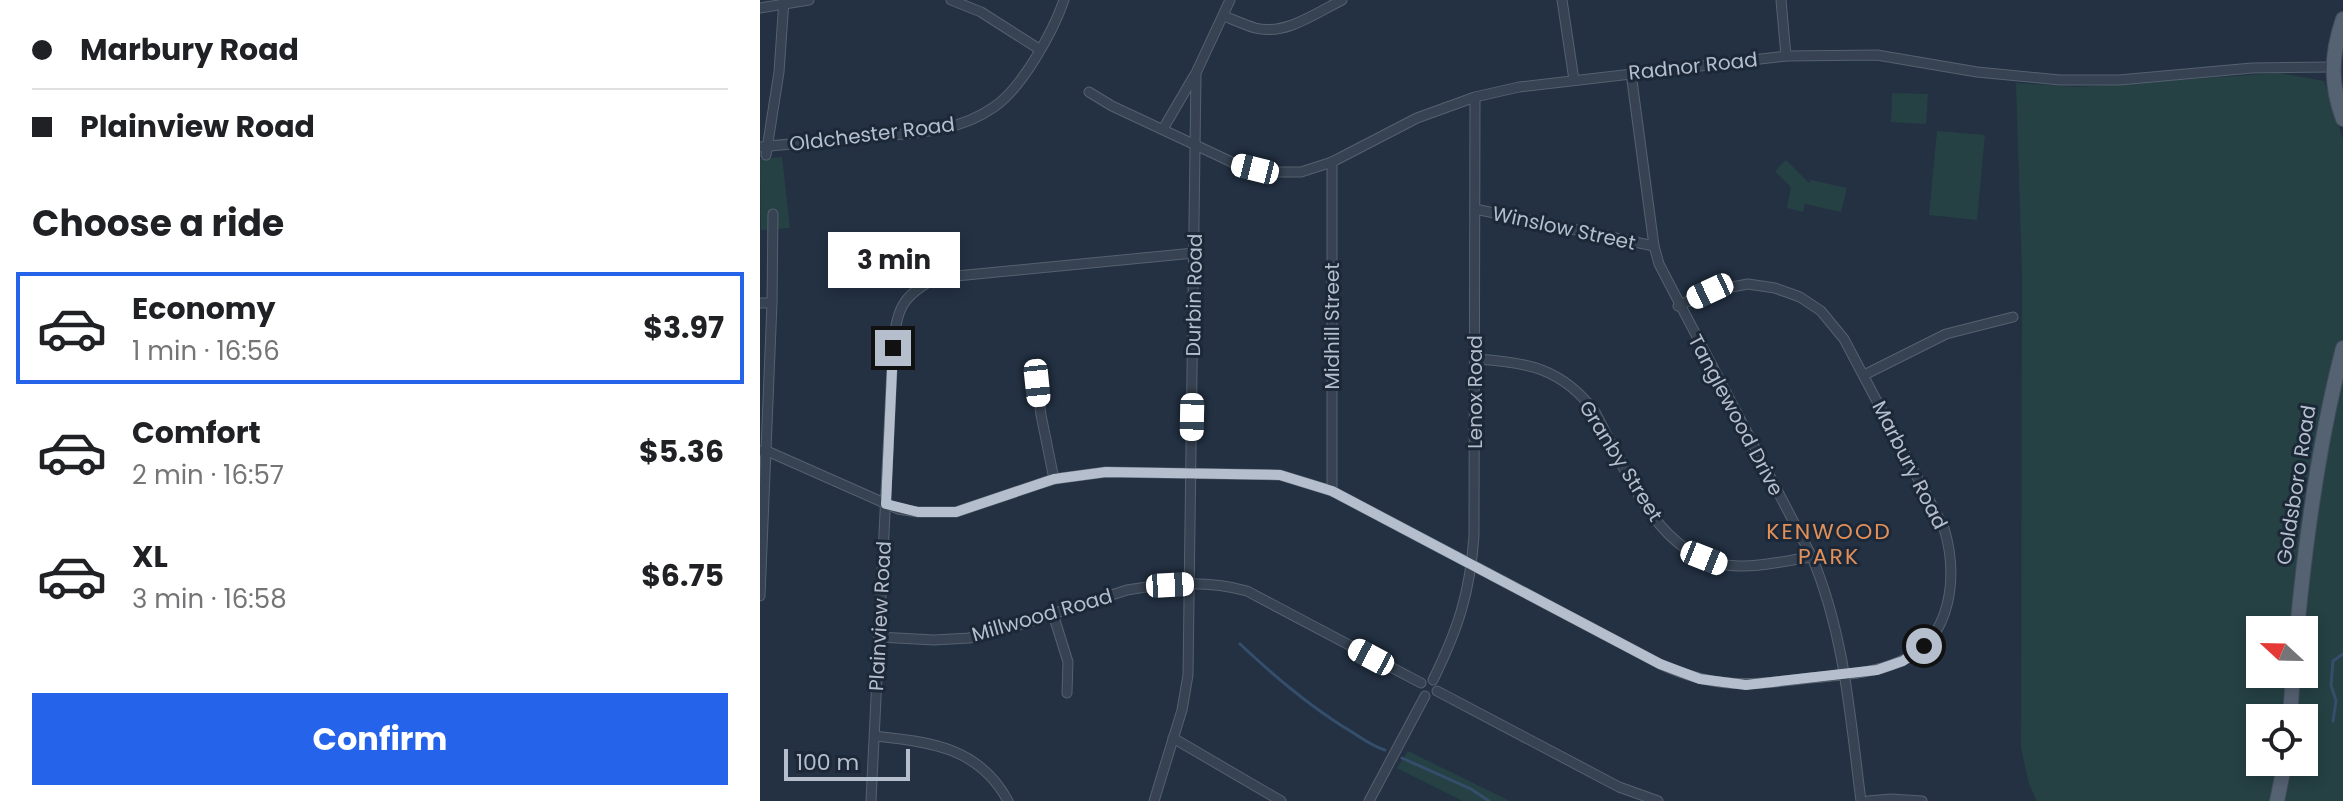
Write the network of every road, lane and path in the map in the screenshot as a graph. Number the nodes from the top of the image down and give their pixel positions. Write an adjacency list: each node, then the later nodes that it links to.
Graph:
1 (809, 0): 8 (street)
2 (951, 0): 13 (street)
3 (1064, 0): 13 (street, Oldchester Road)
4 (1230, 0): 10 (street, Durbin Road)
5 (1342, 0): 10 (street)
6 (1562, 0): 18 (street)
7 (1781, 0): 14 (street)
8 (784, 2): 9 (street); 24 (street)
9 (760, 8)
10 (1224, 16): 16 (street, Durbin Road)
11 (2343, 19): 12 (main road)
12 (2340, 42): 15 (main road)
13 (1039, 49): 24 (street, Oldchester Road)
14 (1786, 56): 15 (street, Radnor Road); 17 (street, Radnor Road)
15 (2331, 67): 21 (main road)
16 (1196, 73): 22 (street, Durbin Road); 23 (street, Durbin Road)
17 (1631, 73): 18 (street, Radnor Road); 28 (street, Tanglewood Drive)
18 (1574, 80): 20 (street, Radnor Road)
19 (1089, 92): 22 (street, Radnor Road)
20 (1475, 97): 25 (street, Radnor Road); 26 (street, Lenox Road)
21 (2343, 119)
22 (1163, 129): 23 (street, Radnor Road)
23 (1196, 145): 25 (street, Radnor Road); 29 (street, Durbin Road)
24 (764, 149)
25 (1332, 162): 41 (street, Midhill Street)
26 (1475, 209): 28 (street, Winslow Street); 35 (street, Lenox Road)
27 (773, 214): 31 (street)
28 (1654, 246): 32 (street, Tanglewood Drive)
29 (1194, 253): 39 (street, Durbin Road); 42 (street, Plainview Road)
30 (760, 303): 31 (street)
31 (772, 303): 38 (street)
32 (1678, 306): 36 (street, Marbury Road); 43 (street, Tanglewood Drive)
33 (2013, 317): 36 (street)
34 (2343, 348): 49 (main road, Goldsboro Road)
35 (1475, 359): 43 (street, Granby Street); 44 (street, Lenox Road)
36 (1864, 375): 51 (street, Marbury Road)
37 (1037, 383): 40 (street)
38 (763, 451): 42 (street, Marbury Road); 45 (street)
39 (1191, 472): 40 (street, Marbury Road); 41 (street, Marbury Road); 46 (street, Durbin Road)
40 (1054, 479): 42 (street, Marbury Road)
41 (1332, 491): 44 (street, Marbury Road)
42 (886, 504): 50 (street, Plainview Road)
43 (1812, 557): 51 (street, Tanglewood Drive)
44 (1472, 564): 51 (street, Marbury Road); 52 (street, Lenox Road)
45 (760, 573): 47 (street)
46 (1190, 584): 48 (street, Millwood Road); 53 (street, Millwood Road); 58 (street, Durbin Road)
47 (760, 596)
48 (1053, 614): 50 (street, Millwood Road); 55 (street)
49 (2299, 616)
50 (879, 637): 57 (street, Plainview Road)
51 (1844, 674): 66 (street, Tanglewood Drive)
52 (1433, 680): 53 (street); 54 (street)
53 (1421, 683): 56 (street)
54 (1437, 691): 56 (street); 65 (street)
55 (1067, 693)
56 (1425, 696): 64 (street)
57 (875, 736): 60 (street, Plainview Road); 61 (street)
58 (1173, 738): 62 (street, Durbin Road); 63 (street)
59 (2282, 776): 69 (main road)
60 (871, 801)
61 (1008, 801)
62 (1154, 801)
63 (1281, 801)
64 (1369, 801)
65 (1658, 801)
66 (1861, 801)
67 (1868, 801): 68 (street)
68 (1922, 801)
69 (2277, 801)

